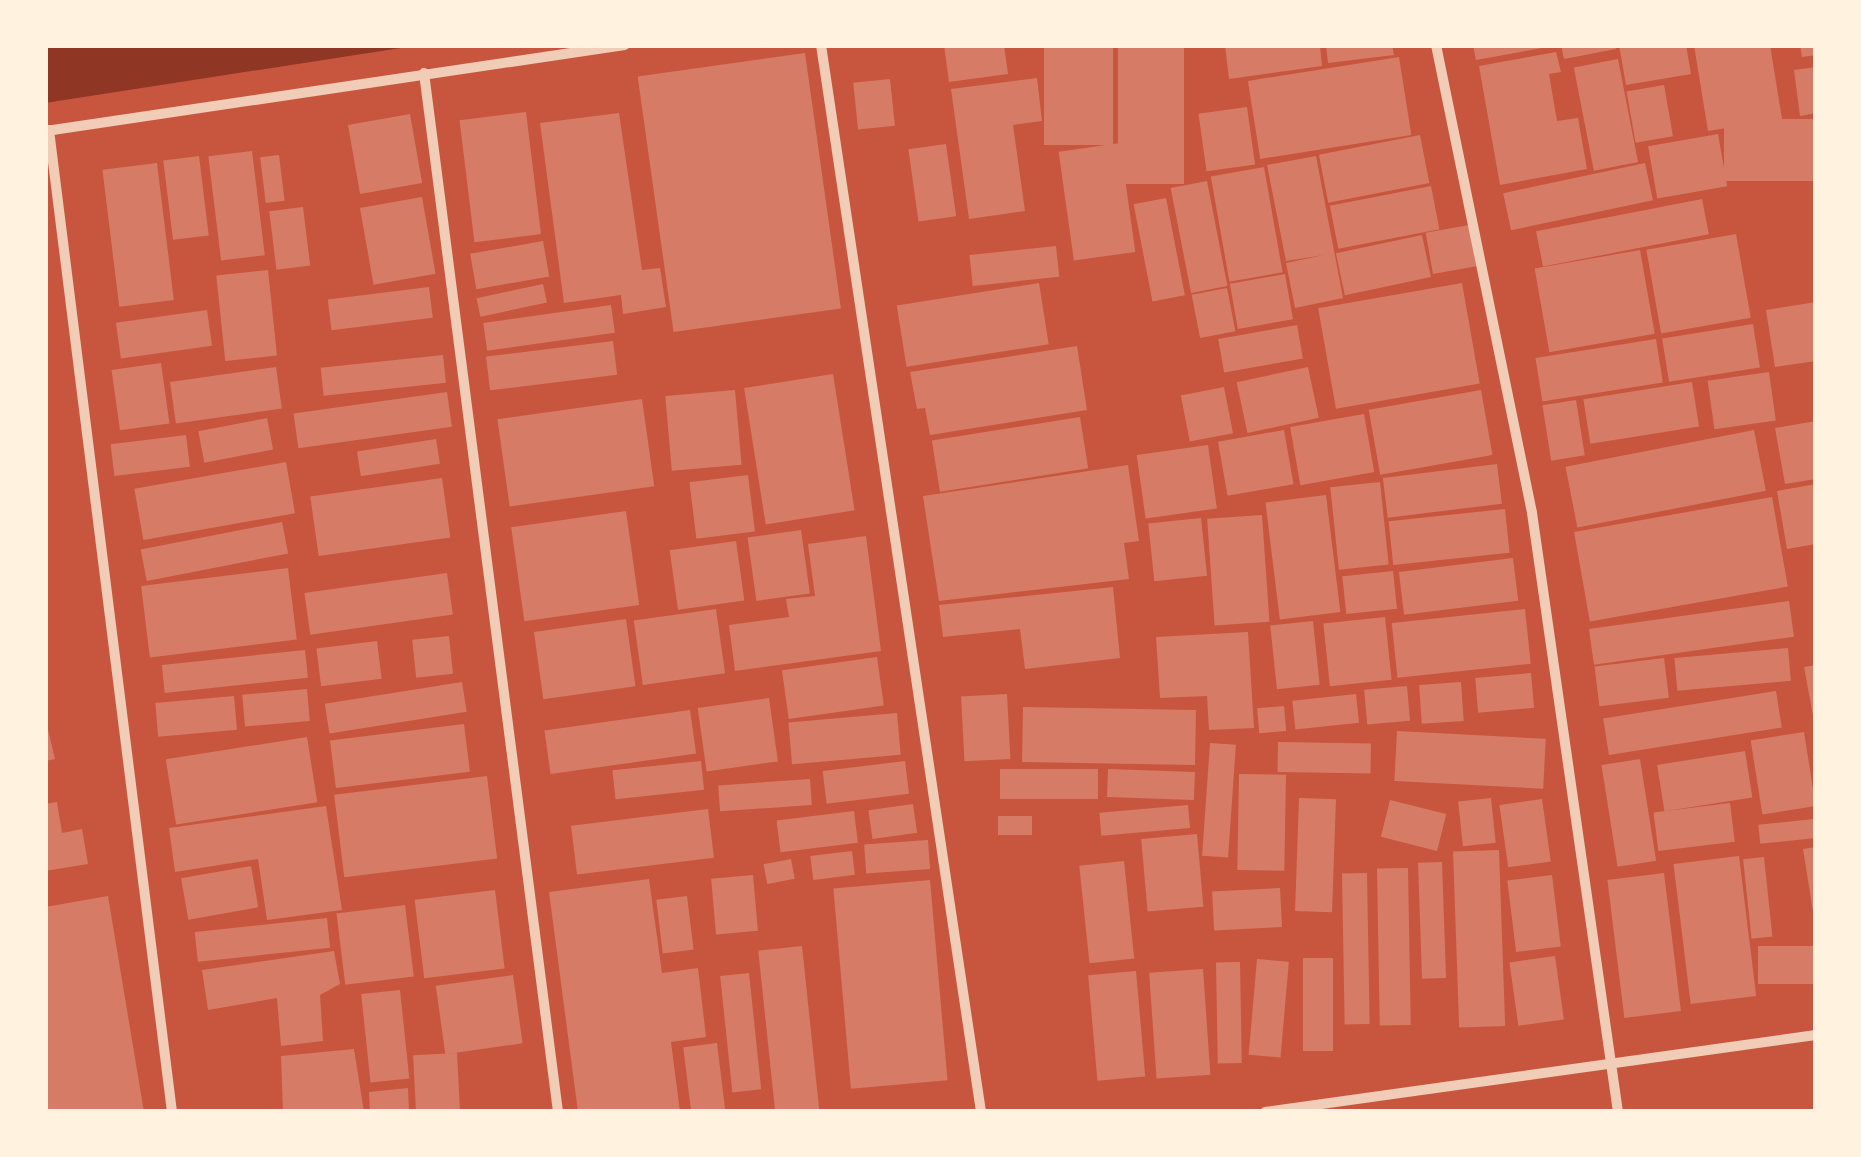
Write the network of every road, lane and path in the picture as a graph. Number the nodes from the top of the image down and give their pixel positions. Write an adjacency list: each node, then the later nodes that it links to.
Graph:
1 (625, 45): 4 (street)
2 (821, 45): 10 (street)
3 (1436, 45): 7 (street)
4 (424, 73): 5 (street); 9 (street)
5 (47, 130): 8 (street)
6 (1816, 1034): 7 (street)
7 (1611, 1062): 11 (street); 12 (street)
8 (172, 1112)
9 (558, 1112)
10 (982, 1112)
11 (1265, 1112)
12 (1618, 1112)

